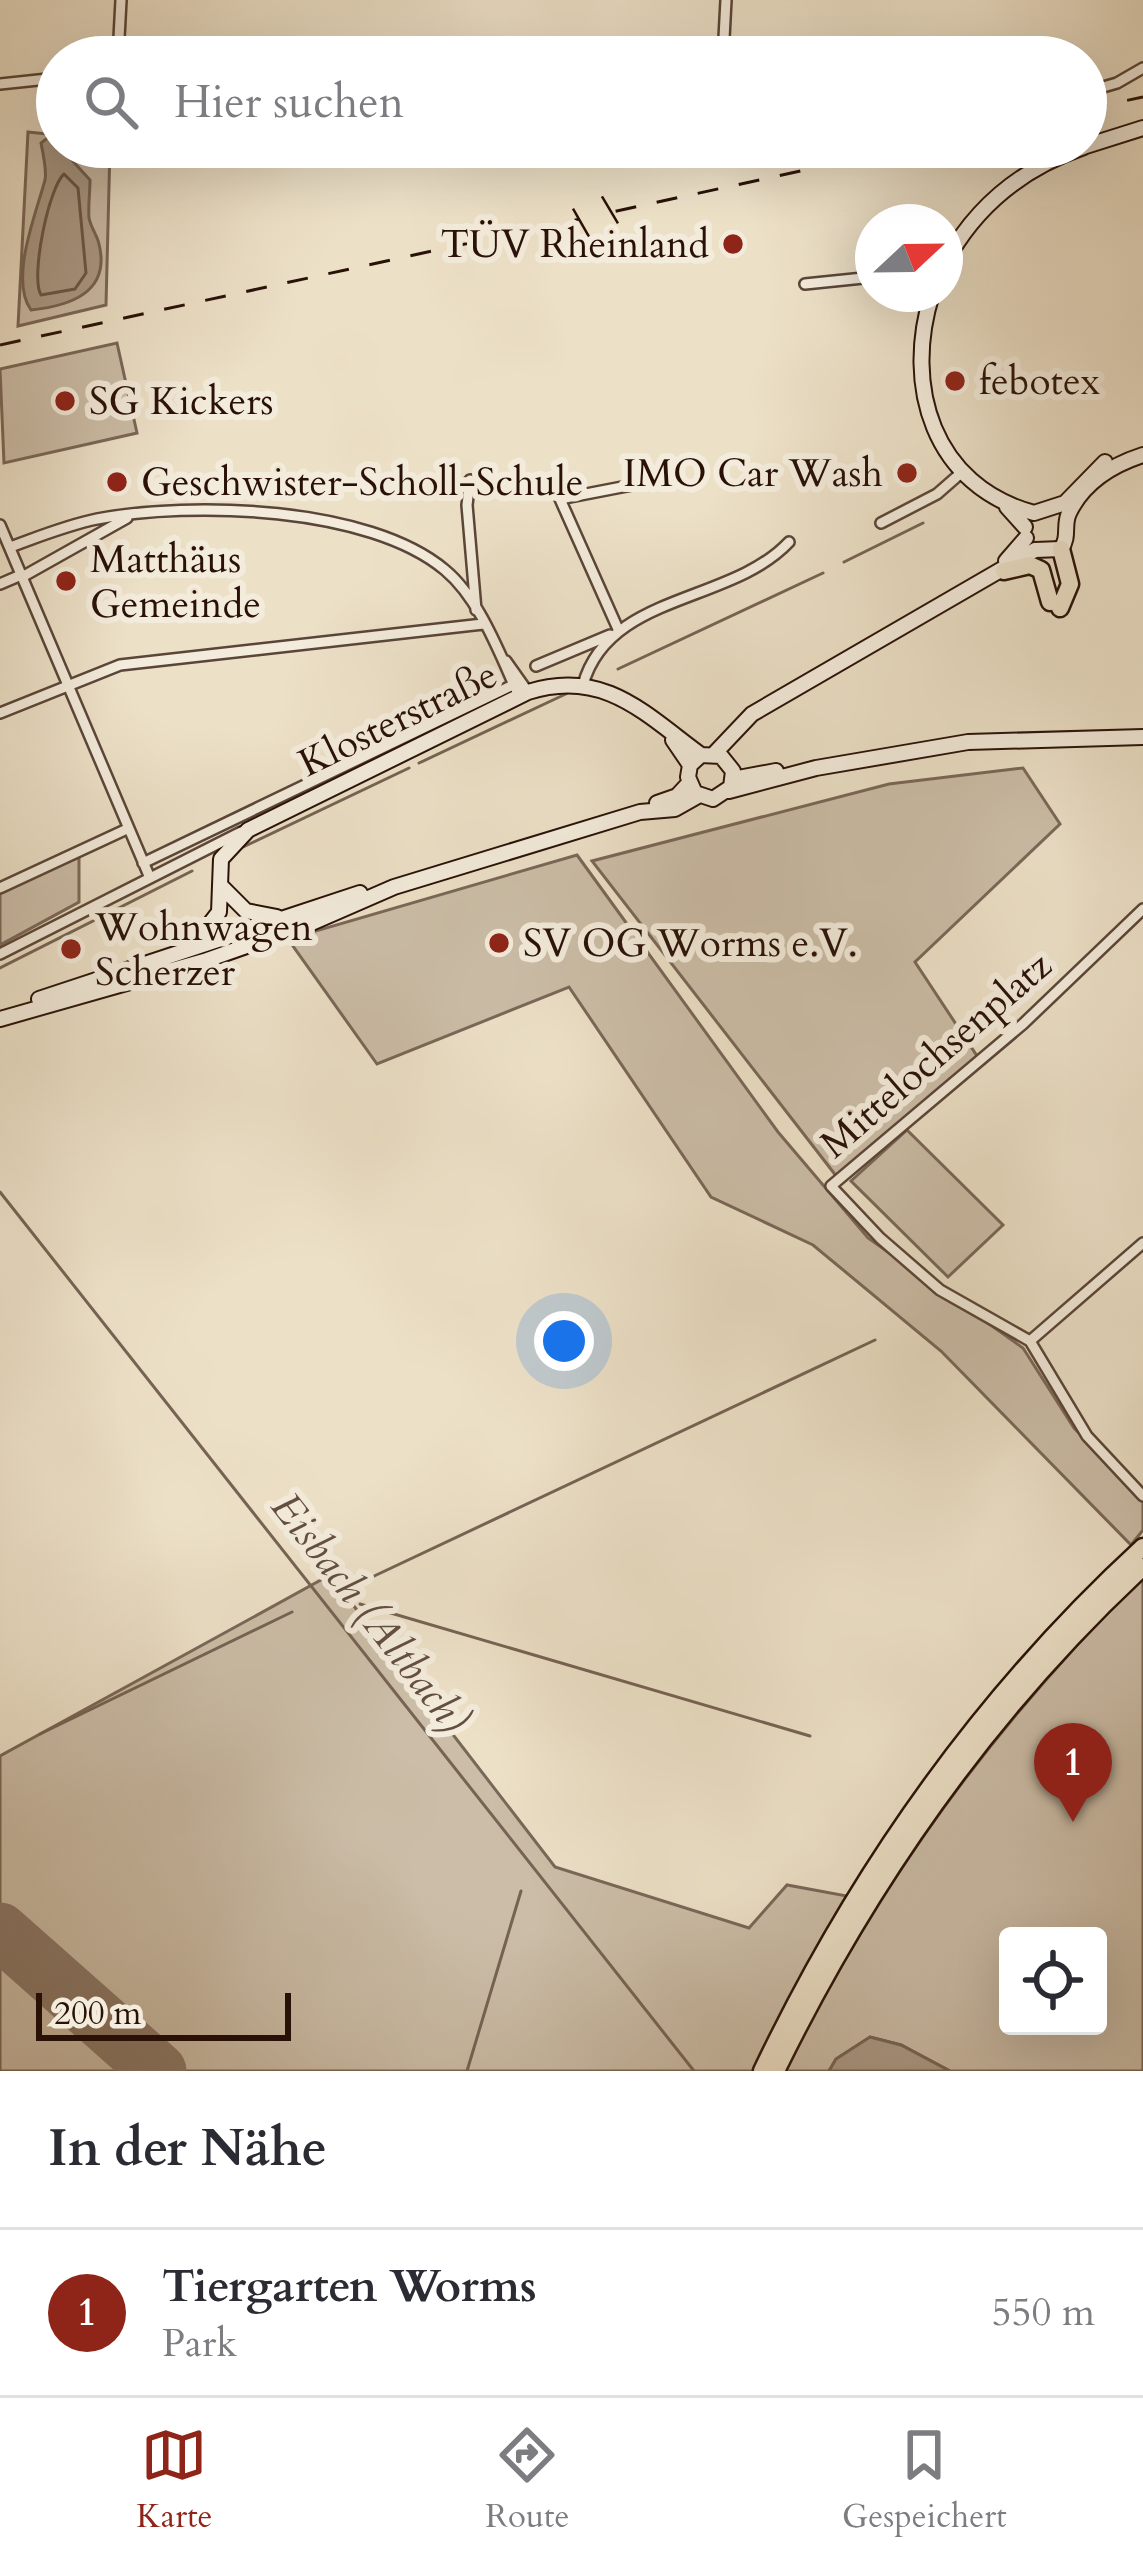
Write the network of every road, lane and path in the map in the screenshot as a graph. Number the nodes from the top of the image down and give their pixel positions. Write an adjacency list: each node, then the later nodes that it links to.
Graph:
1 (121, 0): 3 (street)
2 (726, 0): 4 (street)
3 (119, 36)
4 (724, 36)
5 (1143, 68): 7 (street)
6 (36, 80): 8 (street)
7 (1107, 83)
8 (0, 84)
9 (1143, 128): 10 (main road)
10 (1107, 140)
11 (1045, 168): 14 (main road)
12 (587, 203): 13 (highway, bridge)
13 (604, 230)
14 (963, 237)
15 (855, 279): 16 (street)
16 (805, 284)
17 (928, 312): 19 (main road)
18 (1140, 455): 23 (main road)
19 (962, 472): 24 (street); 26 (main road)
20 (470, 480): 29 (street)
21 (653, 482): 37 (street)
22 (132, 515): 28 (street); 31 (street); 32 (street)
23 (1060, 516): 26 (main road); 26 (main road)
24 (881, 523)
25 (0, 525): 28 (street)
26 (1038, 538): 30 (main road); 30 (highway); 34 (main road)
27 (789, 542): 37 (street, Klosterstraße)
28 (10, 548): 31 (street)
29 (474, 571): 32 (street); 35 (street)
30 (1004, 571): 34 (main road)
31 (22, 576): 33 (street); 39 (street)
32 (454, 578): 35 (street)
33 (0, 584)
34 (973, 586): 44 (main road)
35 (476, 610): 36 (street)
36 (483, 625): 39 (street); 41 (street)
37 (614, 632): 38 (street, Klosterstraße); 40 (street)
38 (536, 666)
39 (68, 685): 42 (street); 47 (street)
40 (584, 685): 41 (main road, Klosterstraße); 44 (main road, Klosterstraße)
41 (520, 691): 48 (main road, Klosterstraße); 52 (street)
42 (0, 713)
43 (1143, 734): 45 (main road)
44 (708, 759): 45 (main road, Klosterstraße); 46 (main road)
45 (731, 785): 46 (main road)
46 (693, 789): 50 (main road)
47 (127, 829): 52 (street); 55 (street)
48 (248, 830): 49 (street, Klosterstraße); 51 (main road, Klosterstraße)
49 (195, 856): 51 (street); 53 (street, Klosterstraße)
50 (472, 861): 57 (main road); 60 (main road)
51 (220, 862): 54 (main road)
52 (143, 863): 53 (street)
53 (150, 878): 59 (street, Klosterstraße)
54 (220, 885): 57 (main road); 58 (main road)
55 (0, 888)
56 (1143, 909): 62 (street, Mittelochsenplatz)
57 (288, 917): 58 (main road)
58 (180, 952): 60 (main road)
59 (0, 954)
60 (0, 1015)
61 (1143, 1243): 62 (street)
62 (1030, 1341): 63 (street, Mittelochsenplatz)
63 (1143, 1496)
64 (1143, 1547): 66 (highway)
65 (1143, 1567): 67 (highway)
66 (762, 2071)
67 (776, 2071)

